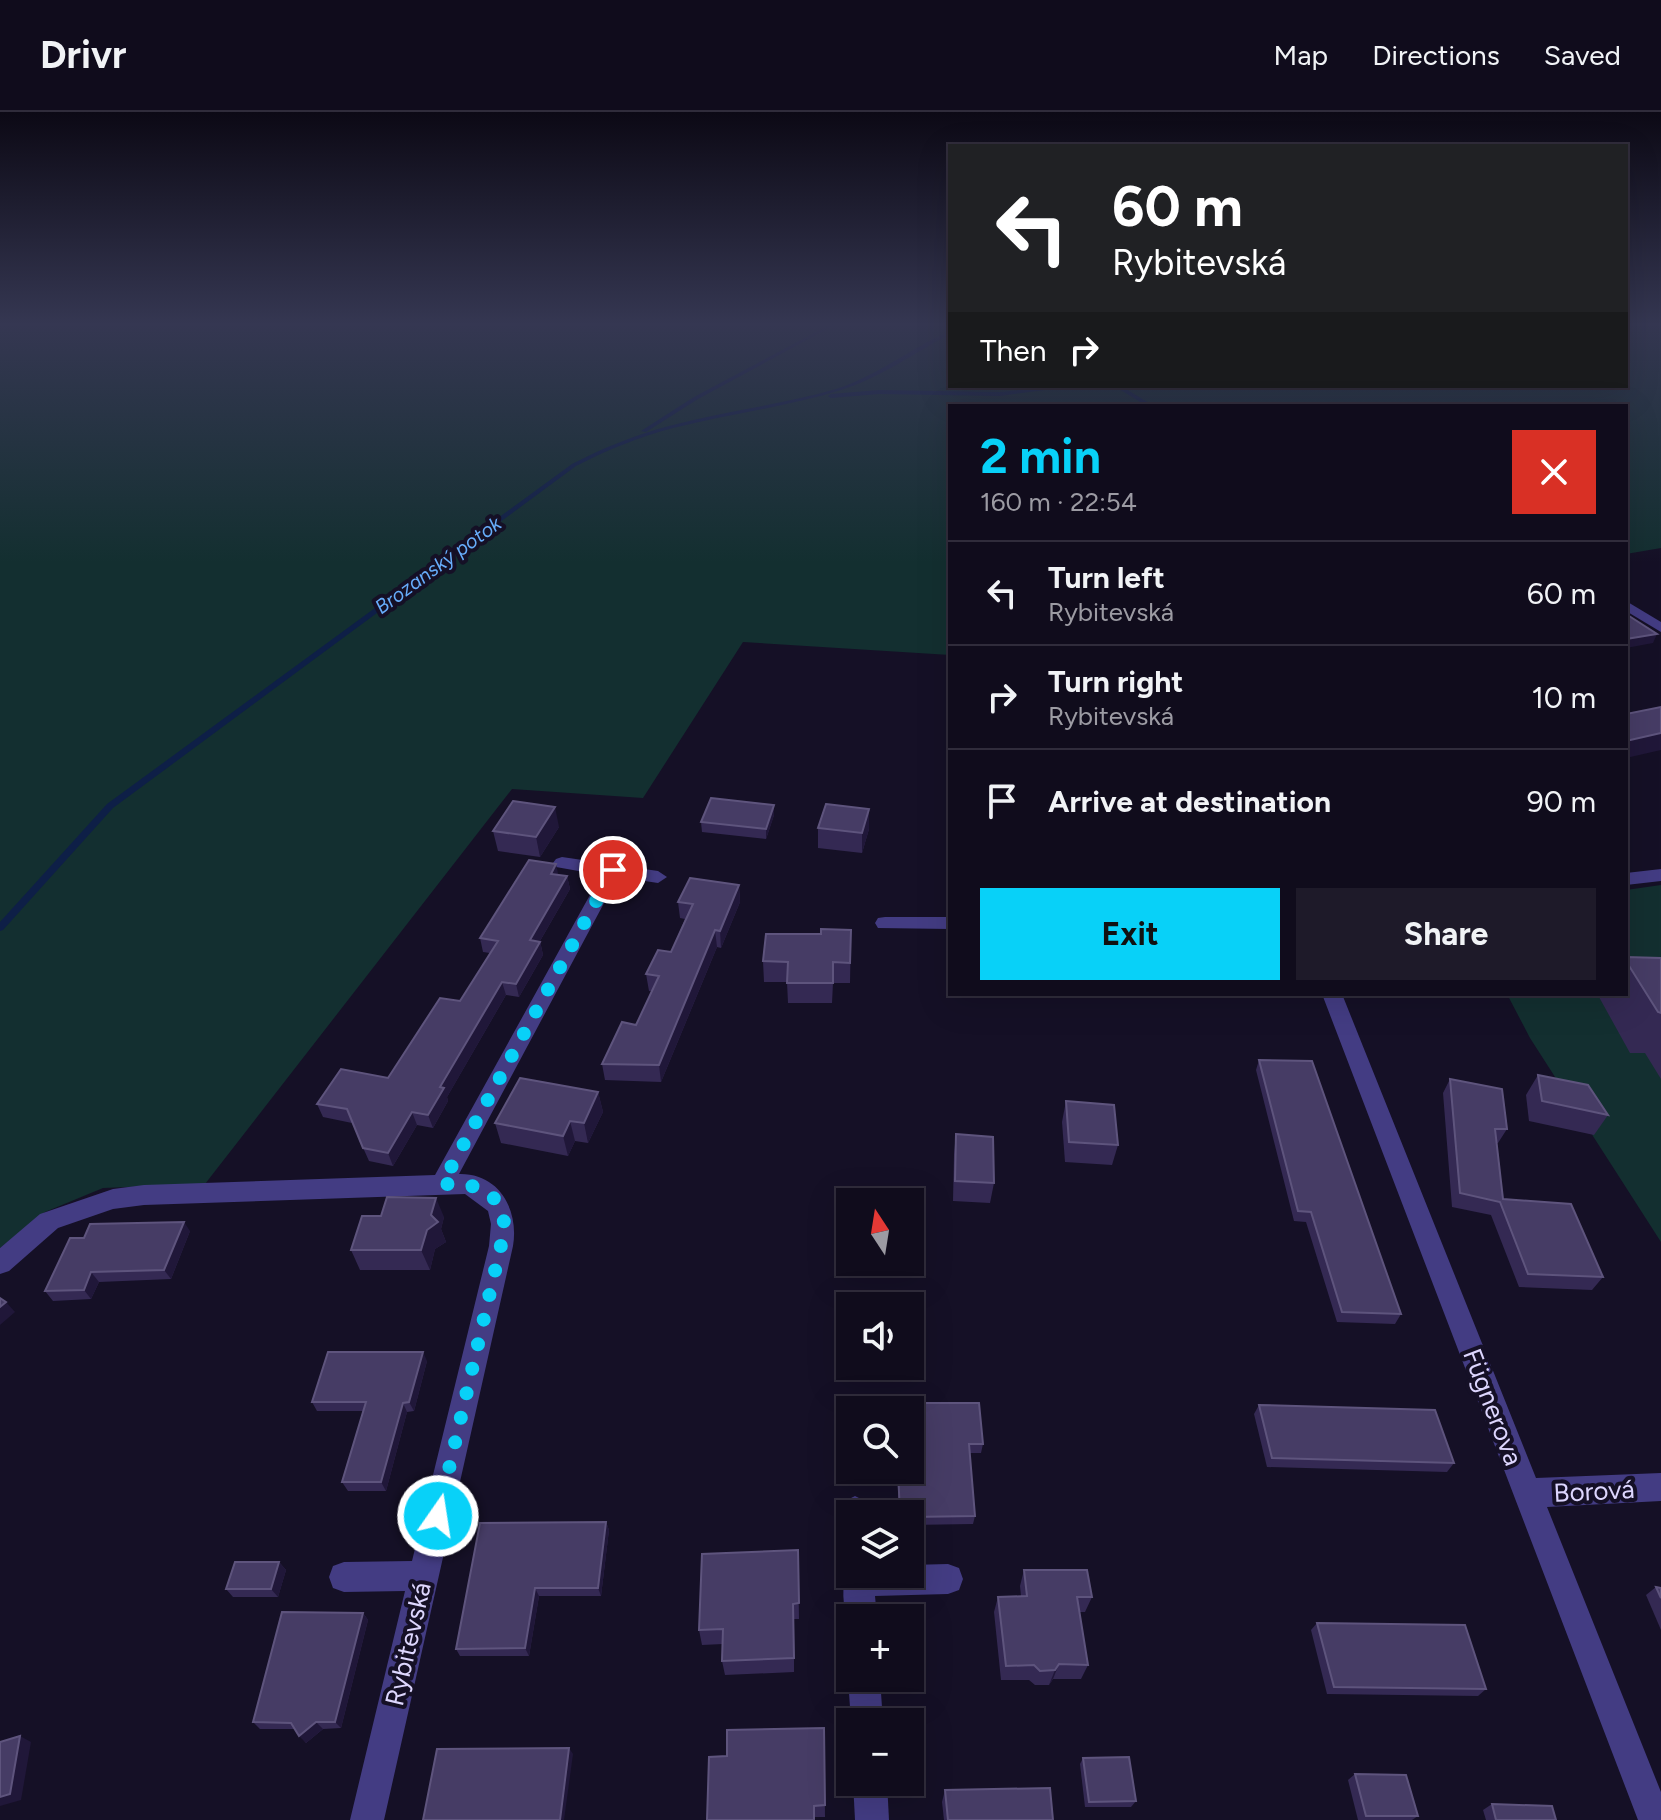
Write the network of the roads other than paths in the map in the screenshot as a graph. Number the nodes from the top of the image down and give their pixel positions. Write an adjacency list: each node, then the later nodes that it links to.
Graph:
1 (1628, 606): 2 (street)
2 (1661, 628)
3 (562, 863): 4 (street)
4 (613, 870): 6 (street); 11 (street)
5 (1661, 875): 7 (street)
6 (658, 877)
7 (1628, 879)
8 (885, 923): 9 (street)
9 (948, 923)
10 (1333, 996): 14 (street, Fügnerova)
11 (442, 1184): 12 (street, Rybitevská); 15 (street, Rybitevská)
12 (0, 1263)
13 (1661, 1487): 14 (street, Borová)
14 (1527, 1493): 22 (street, Fügnerova)
15 (424, 1576): 16 (street); 20 (street, Rybitevská)
16 (344, 1577)
17 (924, 1579): 18 (street)
18 (948, 1579)
19 (871, 1796): 21 (street)
20 (367, 1820)
21 (872, 1820)
22 (1655, 1820)

